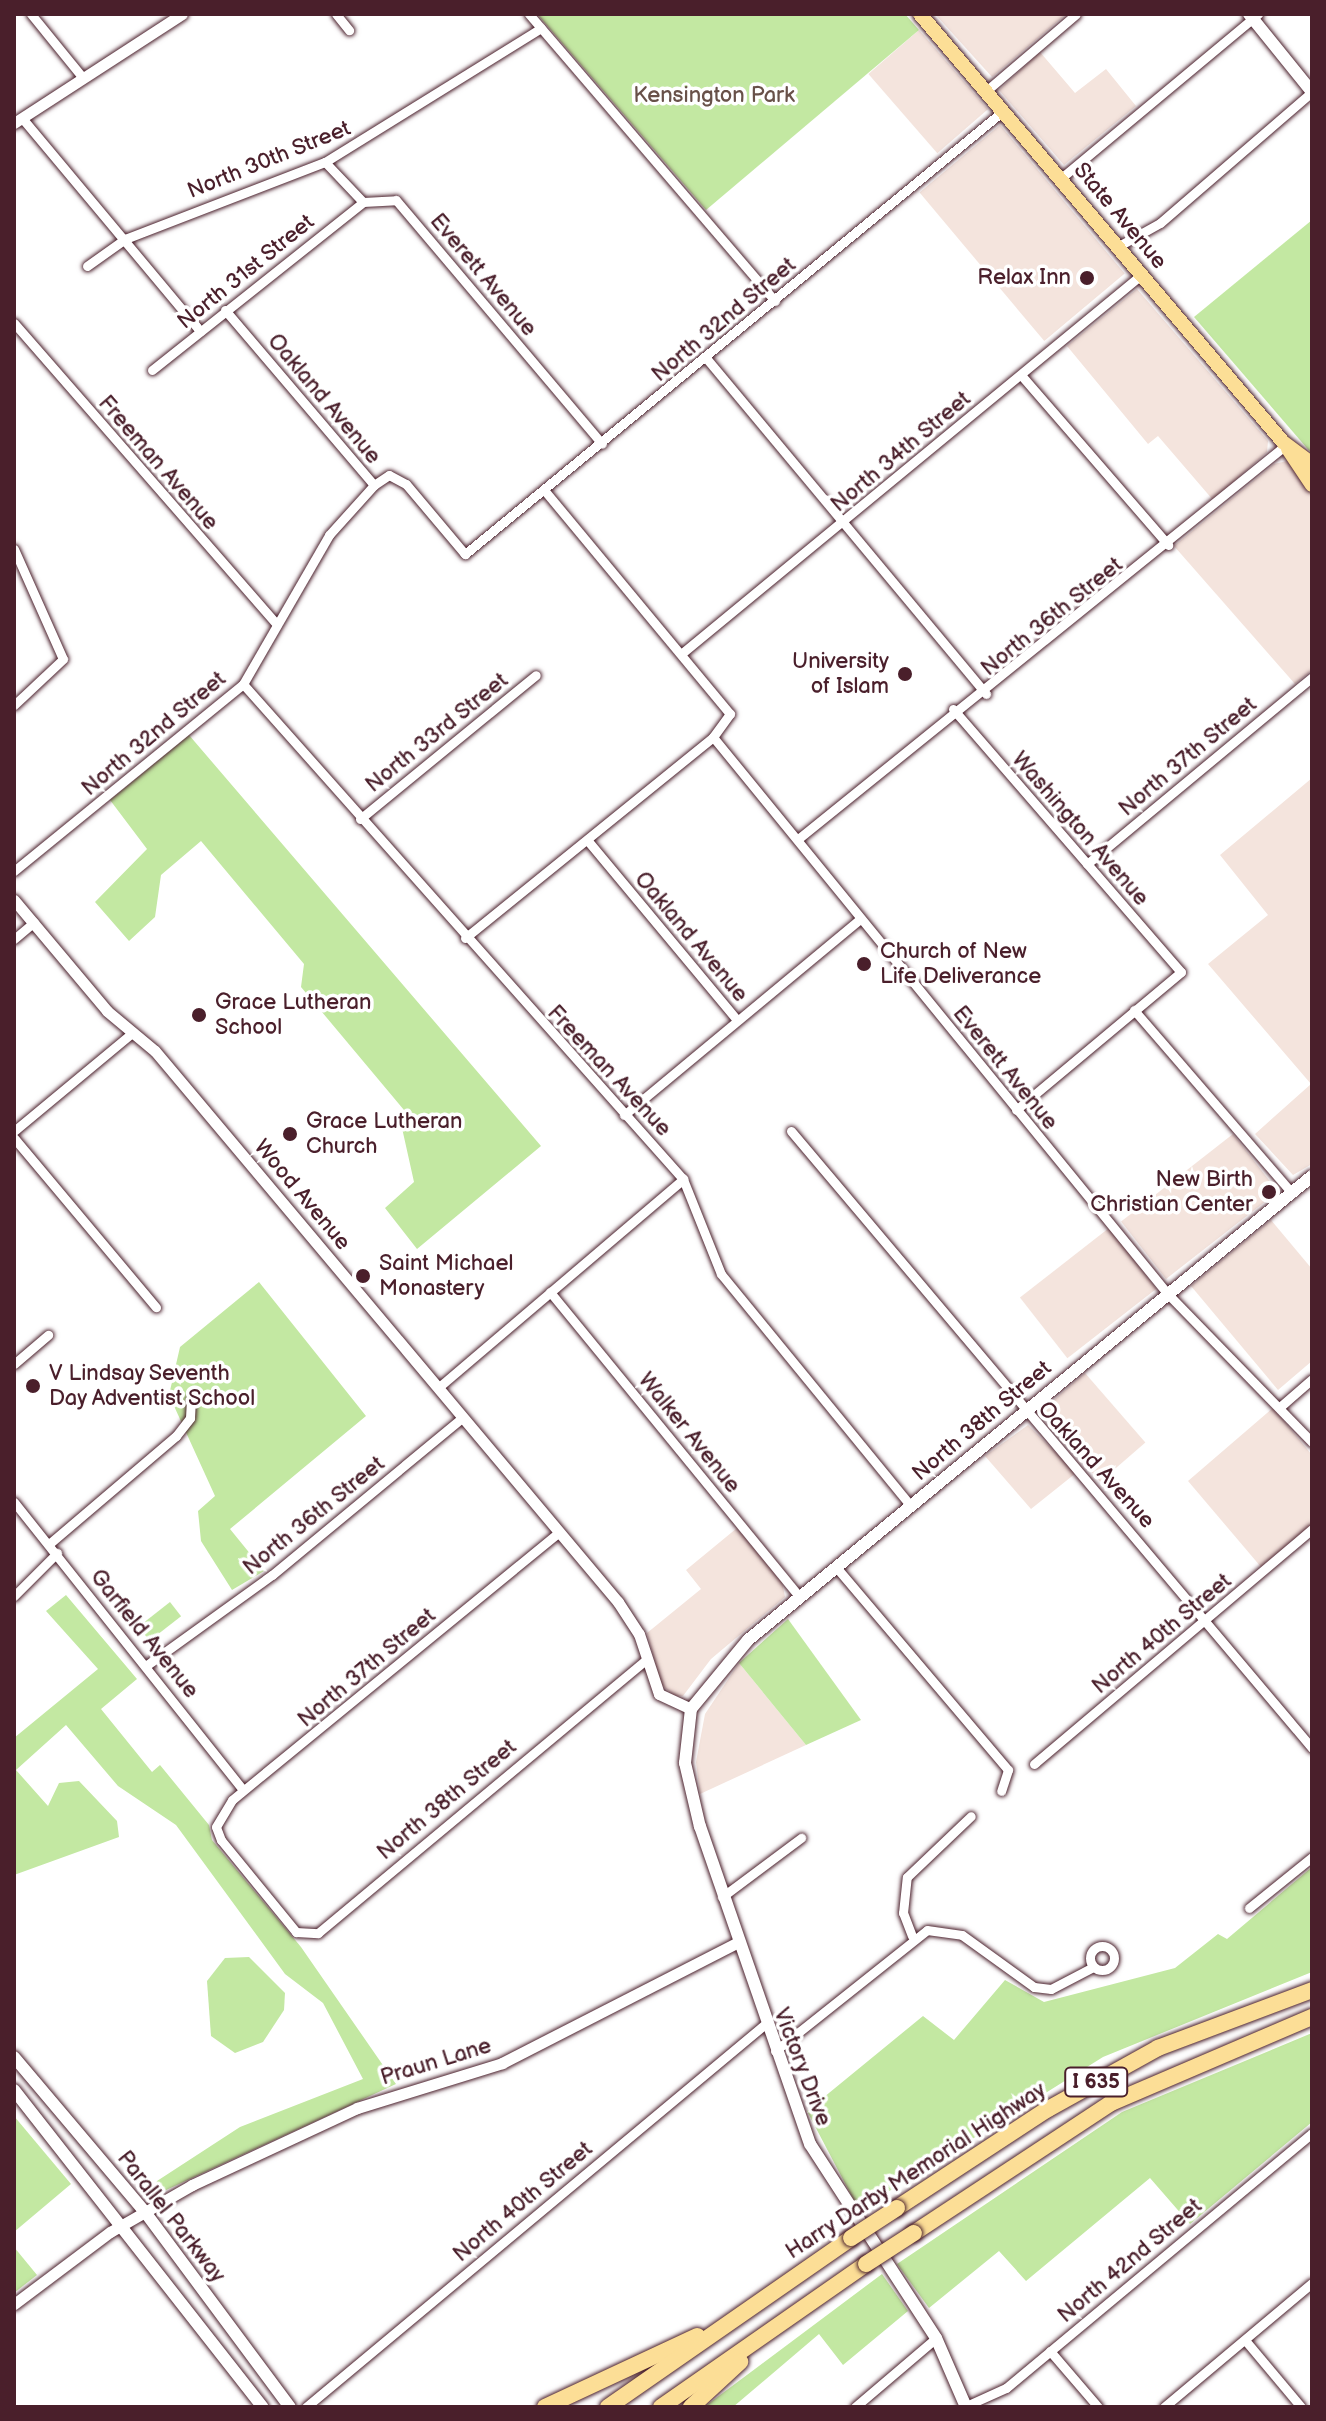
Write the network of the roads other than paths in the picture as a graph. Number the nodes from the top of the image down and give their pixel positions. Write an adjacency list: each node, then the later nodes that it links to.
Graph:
1 (31, 14): 10 (street)
2 (182, 14): 10 (street)
3 (336, 14): 9 (street)
4 (529, 14): 8 (street)
5 (920, 14): 11 (main road, State Avenue)
6 (1076, 14): 11 (street)
7 (1253, 15): 12 (main road); 16 (street)
8 (541, 28): 15 (street, North 30th Street); 22 (street)
9 (349, 30)
10 (83, 78): 14 (street)
11 (986, 91): 13 (main road, State Avenue)
12 (1312, 92): 19 (street)
13 (1003, 111): 16 (main road, State Avenue); 22 (street, North 32nd Street)
14 (18, 120): 18 (street)
15 (325, 162): 17 (street); 18 (street, North 30th Street)
16 (1060, 179): 19 (main road, State Avenue)
17 (363, 202): 23 (street, North 31st Street); 29 (street, Everett Avenue)
18 (125, 239): 20 (street, North 30th Street); 25 (street)
19 (1117, 247): 21 (main road, State Avenue)
20 (87, 266)
21 (1141, 275): 28 (street, North 34th Street); 30 (main road, State Avenue)
22 (775, 301): 26 (street, North 32nd Street)
23 (225, 310): 25 (street, North 31st Street); 32 (street, Oakland Avenue)
24 (14, 323): 39 (street, Freeman Avenue)
25 (200, 331): 27 (street, North 31st Street)
26 (707, 359): 29 (street, North 32nd Street); 35 (street)
27 (152, 370)
28 (1021, 375): 35 (street, North 34th Street); 36 (street)
29 (602, 444): 34 (street, North 32nd Street)
30 (1286, 445): 31 (main road, State Avenue); 33 (main road, State Avenue); 36 (street, North 36th Street)
31 (1312, 464)
32 (374, 485): 38 (street, Oakland Avenue); 39 (street, North 32nd Street)
33 (1312, 485)
34 (546, 492): 38 (street, North 32nd Street); 40 (street)
35 (845, 522): 40 (street, North 34th Street); 44 (street)
36 (1168, 545): 44 (street, North 36th Street)
37 (14, 549): 45 (street)
38 (465, 554)
39 (277, 625): 43 (street, North 32nd Street)
40 (681, 654): 47 (street)
41 (536, 675): 48 (street, North 33rd Street)
42 (1312, 677): 51 (street, North 37th Street)
43 (243, 684): 48 (street, Freeman Avenue); 52 (street, North 32nd Street)
44 (986, 694): 46 (street, North 36th Street)
45 (14, 705)
46 (953, 709): 49 (street, North 36th Street); 51 (street, Washington Avenue)
47 (713, 737): 49 (street, Everett Avenue); 50 (street)
48 (360, 819): 56 (street, Freeman Avenue)
49 (798, 839): 54 (street, Everett Avenue)
50 (588, 841): 56 (street); 59 (street, Oakland Avenue)
51 (1087, 864): 58 (street, Washington Avenue)
52 (14, 871)
53 (14, 900): 55 (street, Wood Avenue)
54 (860, 919): 59 (street); 61 (street, Everett Avenue)
55 (34, 922): 57 (street); 60 (street, Wood Avenue)
56 (465, 938): 62 (street, Freeman Avenue)
57 (14, 939)
58 (1134, 1010): 61 (street); 68 (street)
59 (737, 1020): 62 (street)
60 (131, 1034): 63 (street); 75 (street, Wood Avenue)
61 (1016, 1110): 70 (street, Everett Avenue)
62 (624, 1115): 66 (street, Freeman Avenue)
63 (14, 1131)
64 (791, 1131): 78 (street, Oakland Avenue)
65 (14, 1138): 71 (street)
66 (683, 1179): 69 (street); 82 (street, Freeman Avenue)
67 (1311, 1180): 68 (main road, North 38th Street)
68 (1292, 1193): 70 (main road, North 38th Street)
69 (550, 1292): 75 (street); 89 (street, Walker Avenue)
70 (1167, 1293): 77 (street, Everett Avenue); 78 (main road, North 38th Street)
71 (156, 1307)
72 (48, 1335): 73 (street)
73 (14, 1364)
74 (1312, 1379): 77 (street)
75 (439, 1387): 79 (street, Wood Avenue)
76 (191, 1399): 85 (street)
77 (1281, 1406): 80 (street, Everett Avenue)
78 (1025, 1412): 82 (main road, North 38th Street); 90 (street, Oakland Avenue)
79 (462, 1418): 84 (street, Wood Avenue); 92 (street, North 36th Street)
80 (1312, 1442)
81 (14, 1502): 85 (street, Garfield Avenue)
82 (911, 1506): 87 (main road, North 38th Street)
83 (1312, 1529): 90 (street, North 40th Street)
84 (558, 1533): 91 (street, Wood Avenue); 96 (street, North 37th Street)
85 (49, 1544): 86 (street, Garfield Avenue)
86 (57, 1553): 88 (street); 92 (street, Garfield Avenue)
87 (836, 1567): 89 (main road, North 38th Street); 97 (street)
88 (14, 1596)
89 (800, 1597): 93 (main road, North 38th Street)
90 (1209, 1622): 94 (street, Oakland Avenue); 95 (street, North 40th Street)
91 (647, 1659): 93 (street, Wood Avenue); 100 (street, North 38th Street)
92 (147, 1665): 96 (street, Garfield Avenue)
93 (691, 1709): 102 (main road, Victory Drive)
94 (1312, 1748)
95 (1034, 1764)
96 (243, 1790): 100 (street, North 37th Street)
97 (1001, 1791)
98 (971, 1816): 104 (street)
99 (801, 1838): 102 (street)
100 (221, 1840)
101 (1312, 1857): 103 (street)
102 (722, 1897): 105 (main road, Victory Drive)
103 (1249, 1908)
104 (912, 1936): 106 (street); 110 (street)
105 (736, 1943): 109 (main road, Victory Drive); 114 (street, Praun Lane)
106 (1093, 1967)
107 (1312, 1990): 118 (highway, Harry Darby Memorial Highway / I 635, bridge)
108 (1312, 2017): 119 (highway, I 635, bridge)
109 (764, 2025): 110 (main road, Victory Drive); 125 (street, North 40th Street)
110 (775, 2051): 120 (main road, Victory Drive)
111 (14, 2057): 114 (main road, Parallel Parkway)
112 (14, 2090): 115 (main road, Parallel Parkway)
113 (1312, 2133): 122 (street, North 42nd Street)
114 (145, 2212): 115 (street, Praun Lane); 124 (main road, Parallel Parkway)
115 (123, 2224): 117 (street); 123 (main road, Parallel Parkway)
116 (1312, 2283): 121 (street)
117 (14, 2304)
118 (738, 2317): 126 (highway); 127 (highway, Harry Darby Memorial Highway / I 635)
119 (782, 2322): 128 (highway, I 635); 129 (highway)
120 (936, 2338): 130 (street); 131 (main road, Victory Drive)
121 (1245, 2340): 133 (street); 134 (street)
122 (1050, 2351): 131 (street, North 42nd Street); 132 (street)
123 (263, 2407)
124 (290, 2407)
125 (306, 2407)
126 (545, 2407)
127 (608, 2407)
128 (661, 2407)
129 (691, 2407)
130 (855, 2407)
131 (966, 2407)
132 (1098, 2407)
133 (1164, 2407)
134 (1301, 2407)

